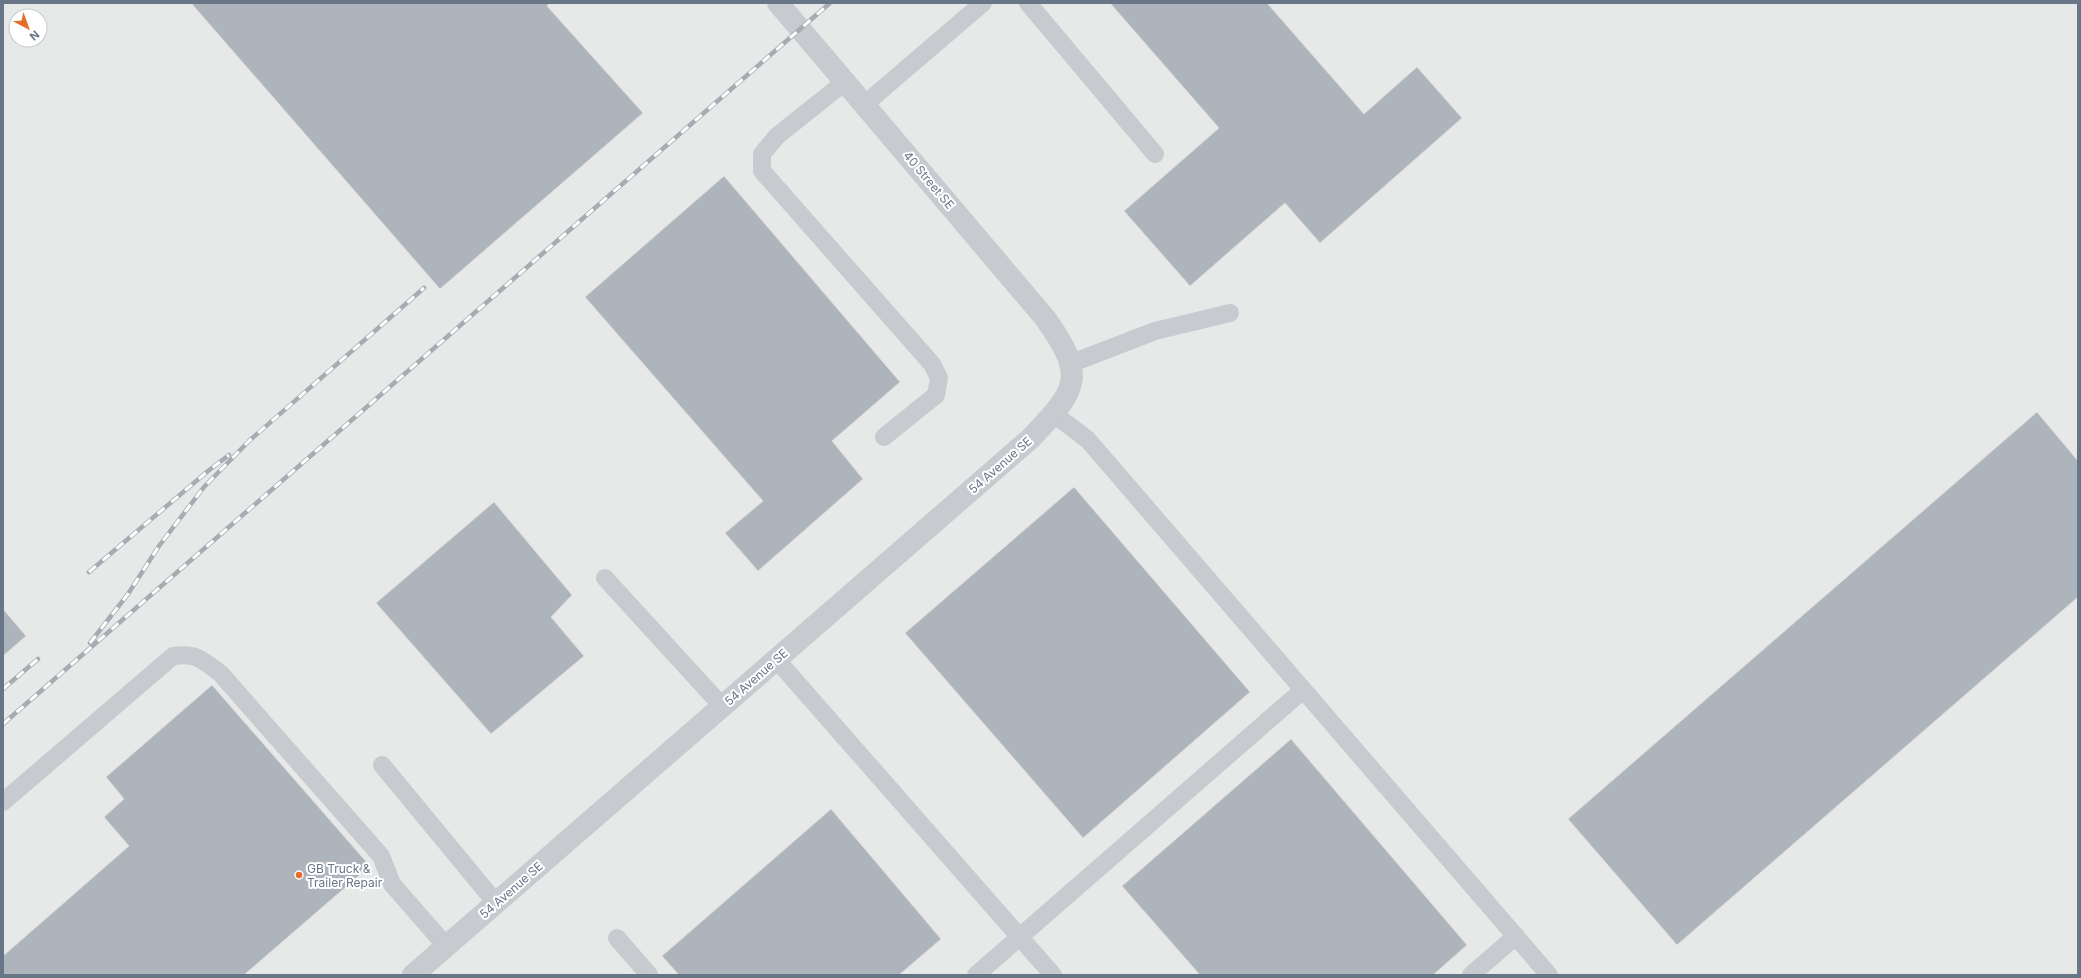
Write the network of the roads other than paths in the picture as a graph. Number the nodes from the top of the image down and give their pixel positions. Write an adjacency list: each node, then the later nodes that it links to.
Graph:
1 (778, 3): 4 (street, 40 Street SE)
2 (983, 3): 5 (lane)
3 (1028, 3): 6 (lane)
4 (846, 81): 5 (street, 40 Street SE); 10 (lane)
5 (865, 104): 8 (street, 40 Street SE)
6 (1155, 154)
7 (1230, 313): 8 (lane)
8 (1072, 363): 9 (street, 54 Avenue SE)
9 (1054, 414): 12 (street, 54 Avenue SE); 13 (lane)
10 (884, 437)
11 (605, 578): 14 (lane)
12 (776, 659): 14 (street, 54 Avenue SE); 19 (lane)
13 (1303, 690): 18 (lane); 19 (lane)
14 (722, 706): 17 (street, 54 Avenue SE)
15 (382, 766): 17 (lane)
16 (3, 802): 21 (lane)
17 (496, 903): 21 (street, 54 Avenue SE)
18 (1516, 936): 26 (lane); 27 (lane)
19 (1019, 937): 24 (lane); 25 (lane)
20 (617, 938): 23 (lane)
21 (446, 946): 22 (street, 54 Avenue SE)
22 (413, 975)
23 (649, 975)
24 (976, 975)
25 (1053, 975)
26 (1471, 975)
27 (1549, 975)

